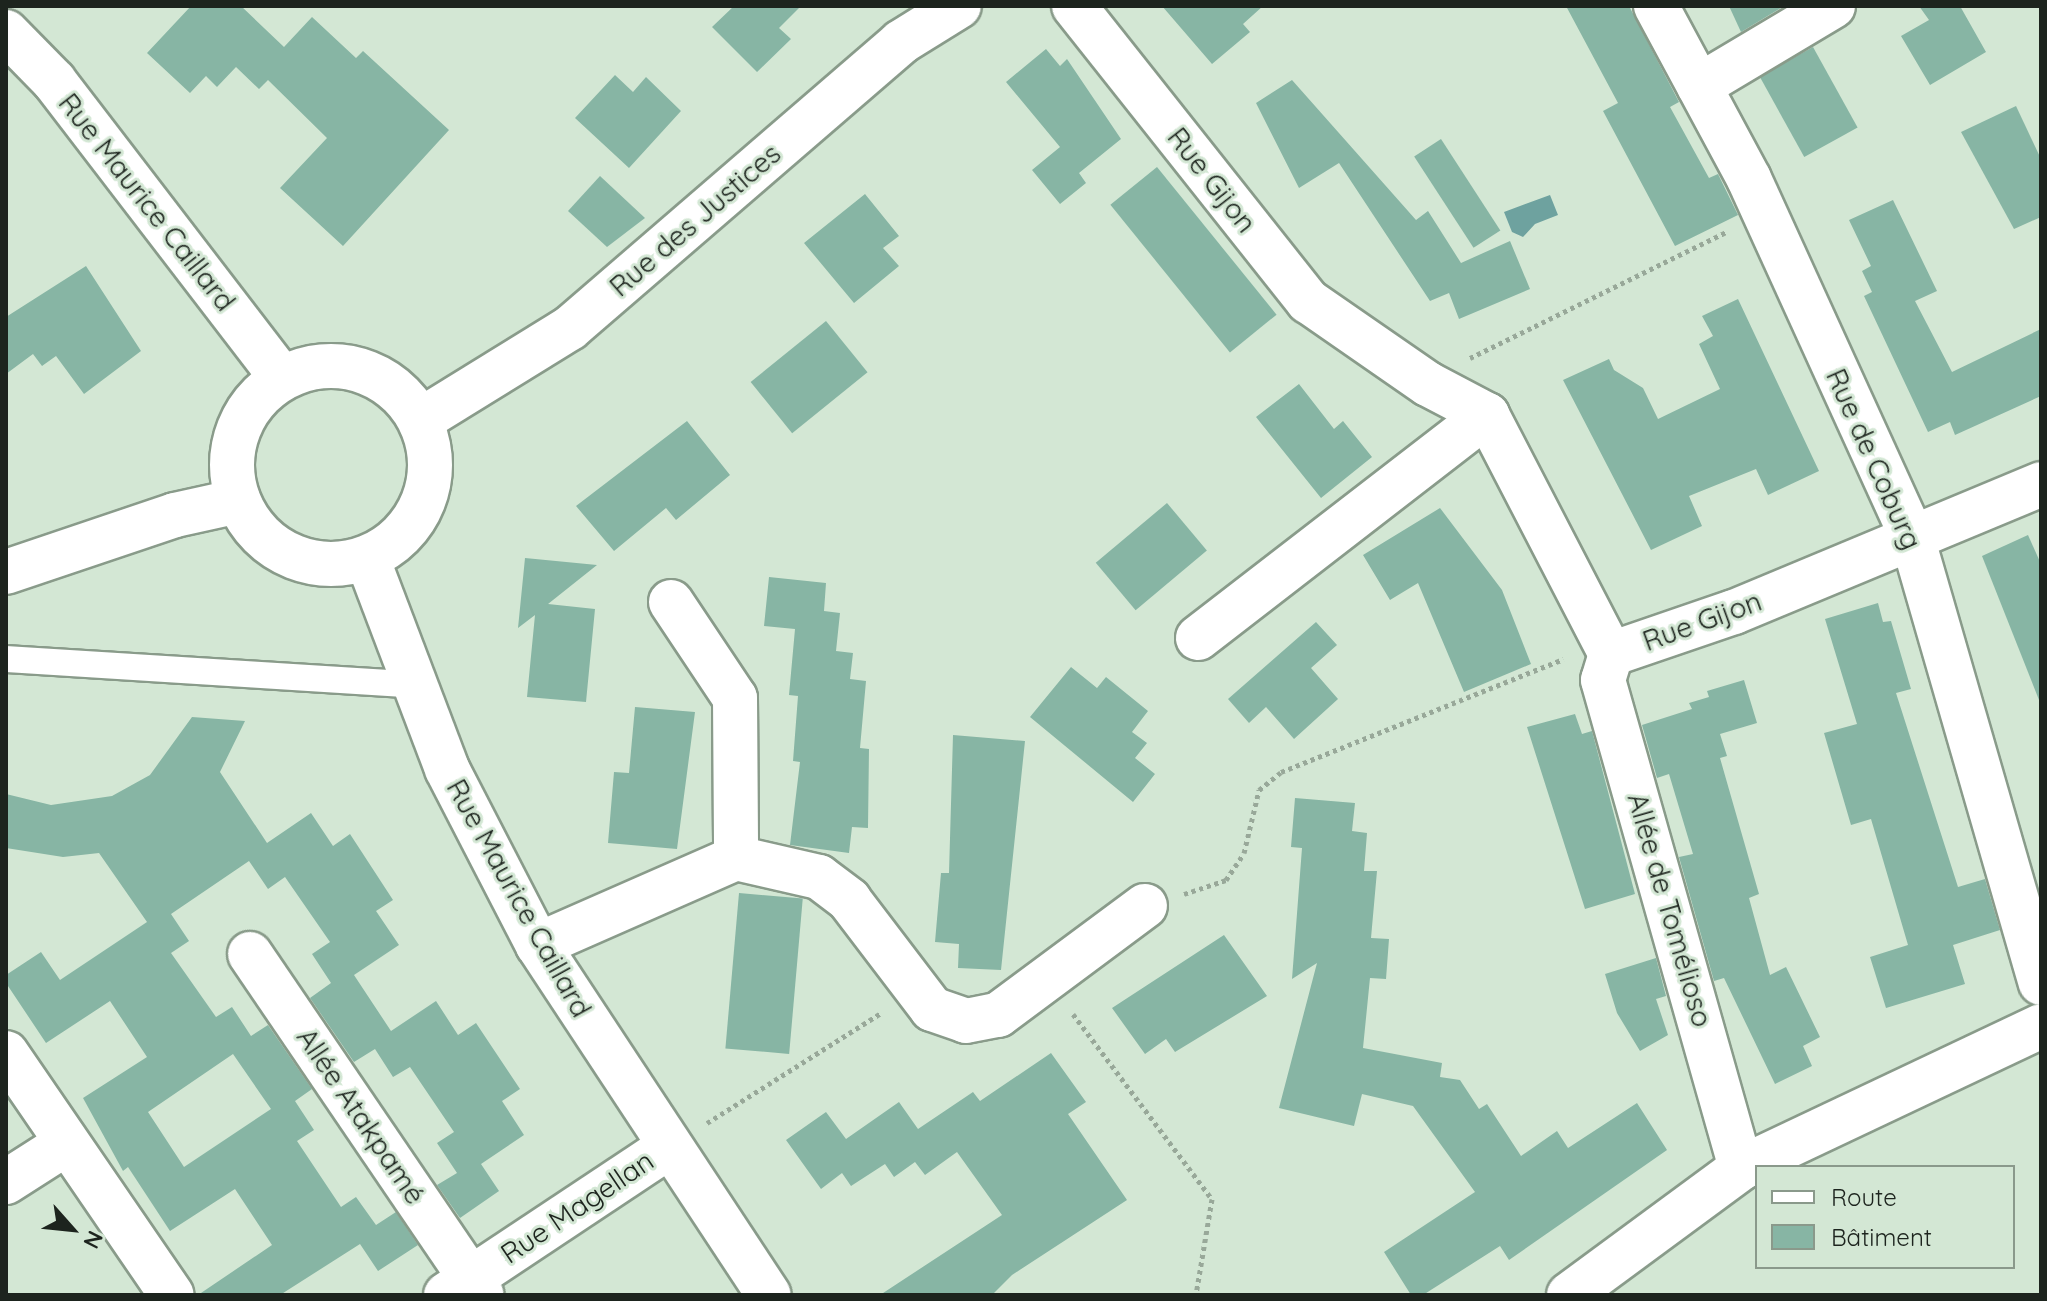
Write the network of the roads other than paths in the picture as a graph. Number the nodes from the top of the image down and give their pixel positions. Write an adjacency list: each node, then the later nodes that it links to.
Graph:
1 (959, 6): 9 (street, Rue des Justices)
2 (1074, 6): 8 (street, Rue Gijon)
3 (1656, 6): 6 (street, Rue de Coburg)
4 (1833, 6): 6 (street)
5 (6, 32): 7 (street, Rue Maurice Caillard)
6 (1699, 86): 12 (street, Rue de Coburg)
7 (281, 377): 9 (street); 11 (street)
8 (1487, 415): 16 (street); 17 (street, Rue Gijon)
9 (421, 420): 13 (street)
10 (2041, 484): 12 (street, Rue Gijon)
11 (238, 501): 13 (street); 14 (street)
12 (1912, 537): 17 (street, Rue Gijon); 24 (street, Rue de Coburg)
13 (367, 558): 19 (street, Rue Maurice Caillard)
14 (6, 572)
15 (671, 602): 20 (street)
16 (1198, 638)
17 (1609, 648): 29 (street, Allée de Tomélioso)
18 (6, 659): 19 (lane)
19 (415, 685): 22 (street, Rue Maurice Caillard)
20 (736, 858): 21 (street); 22 (street)
21 (1145, 906)
22 (538, 945): 28 (street, Rue Maurice Caillard)
23 (250, 954): 31 (street, Allée Atakpamé)
24 (2041, 983)
25 (2041, 1026): 29 (street)
26 (6, 1053): 27 (street)
27 (67, 1143): 30 (street); 32 (street)
28 (669, 1147): 31 (street, Rue Magellan); 33 (street, Rue Maurice Caillard)
29 (1741, 1168): 34 (street)
30 (6, 1182)
31 (467, 1289)
32 (172, 1295)
33 (769, 1295)
34 (1569, 1295)

